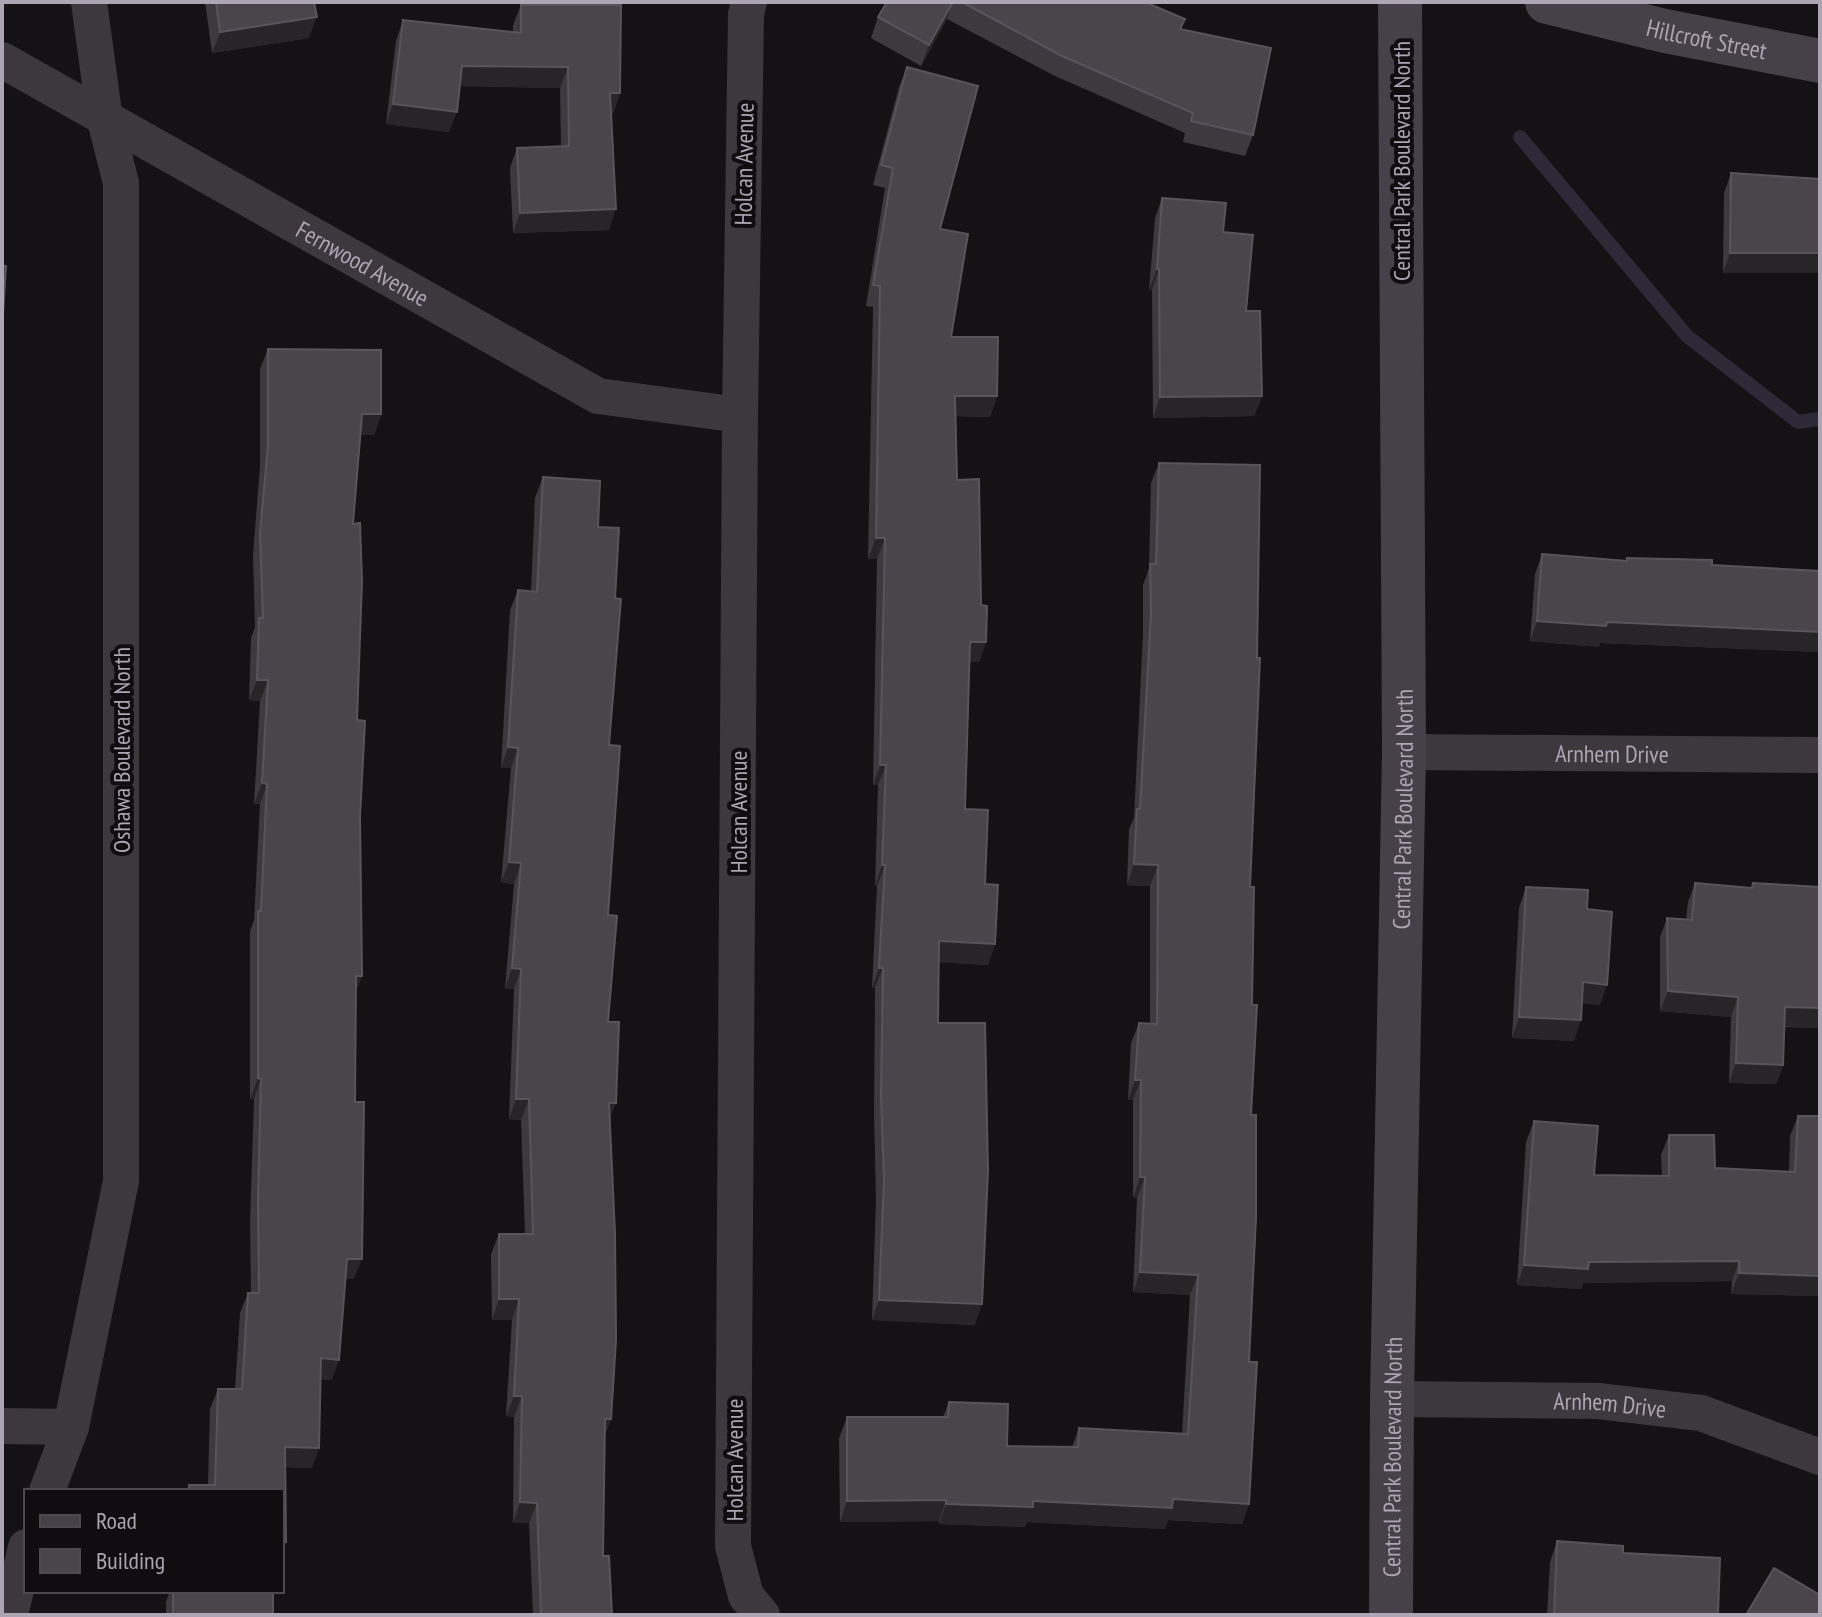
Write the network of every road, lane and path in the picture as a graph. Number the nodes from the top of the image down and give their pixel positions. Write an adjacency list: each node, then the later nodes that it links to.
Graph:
1 (89, 2): 7 (street, Oshawa Boulevard North)
2 (749, 2): 8 (street, Holcan Avenue)
3 (1400, 2): 9 (street, Central Park Boulevard North)
4 (1547, 2): 6 (street, Hillcroft Street)
5 (2, 60): 7 (street, Fernwood Avenue)
6 (1820, 61)
7 (105, 120): 8 (street, Fernwood Avenue); 13 (street, Oshawa Boulevard North)
8 (740, 415): 18 (street, Holcan Avenue)
9 (1404, 752): 10 (street, Arnhem Drive); 11 (street, Central Park Boulevard North)
10 (1820, 755)
11 (1392, 1399): 14 (street, Arnhem Drive); 19 (street, Central Park Boulevard North)
12 (2, 1426): 13 (street)
13 (71, 1427): 15 (street, Oshawa Boulevard North)
14 (1820, 1457)
15 (48, 1489)
16 (24, 1556): 17 (street)
17 (10, 1615)
18 (762, 1615)
19 (1391, 1615)

